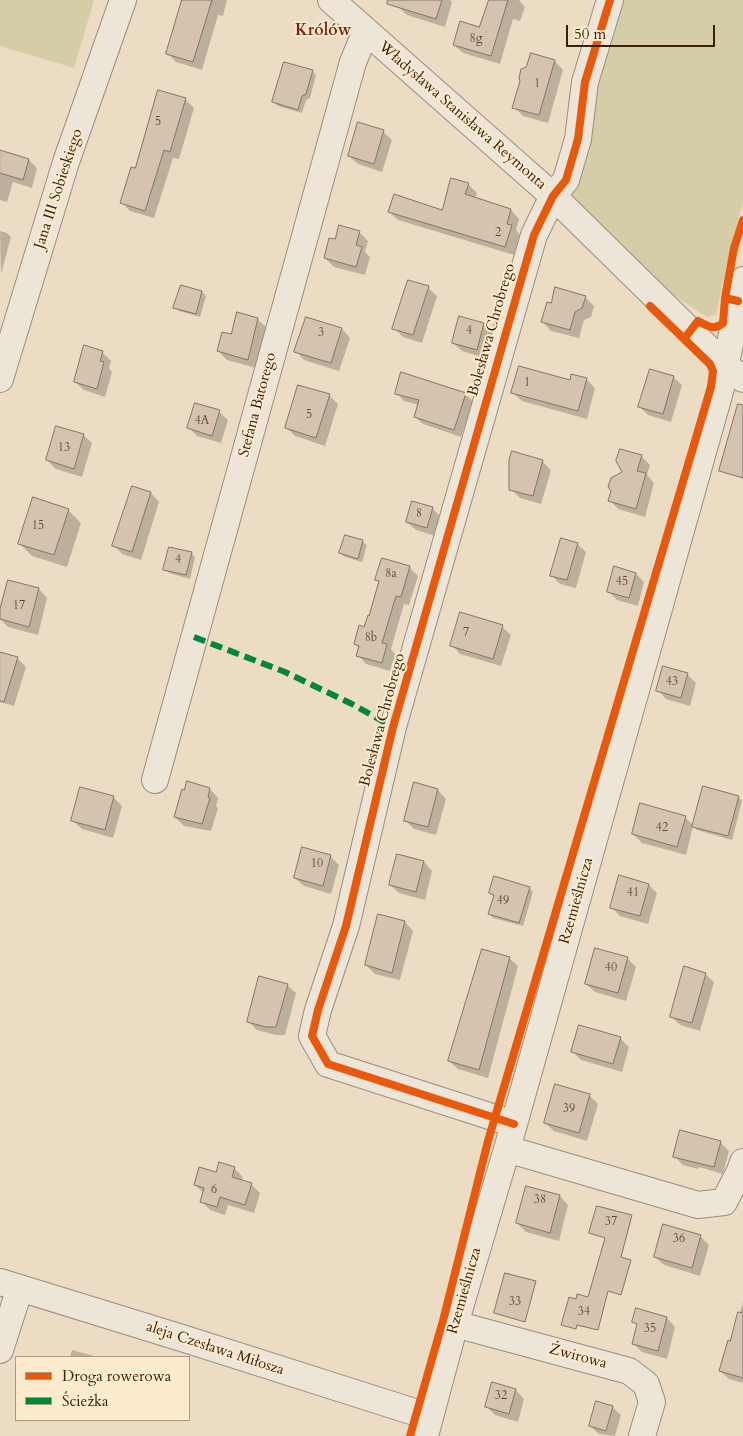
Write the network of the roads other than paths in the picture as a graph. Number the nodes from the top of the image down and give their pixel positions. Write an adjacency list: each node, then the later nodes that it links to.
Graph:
1 (123, 0): 8 (street, Jana III Sobieskiego)
2 (331, 0): 4 (street, Władysława Stanisława Reymonta)
3 (610, 0): 5 (street, Bolesława Chrobrego)
4 (366, 31): 5 (street, Władysława Stanisława Reymonta); 9 (street, Stefana Batorego)
5 (553, 196): 7 (street, Władysława Stanisława Reymonta); 10 (street, Bolesława Chrobrego)
6 (743, 280): 7 (street, Rzemieślnicza)
7 (734, 372): 10 (street, Rzemieślnicza)
8 (0, 379)
9 (154, 780)
10 (514, 1124): 11 (street, Rzemieślnicza)
11 (507, 1149): 12 (street); 14 (street, Rzemieślnicza)
12 (743, 1162)
13 (10, 1285): 15 (street); 16 (street, aleja Czesława Miłosza)
14 (455, 1324): 16 (street, Rzemieślnicza); 17 (street, Żwirowa)
15 (0, 1350)
16 (428, 1426)
17 (642, 1436)

